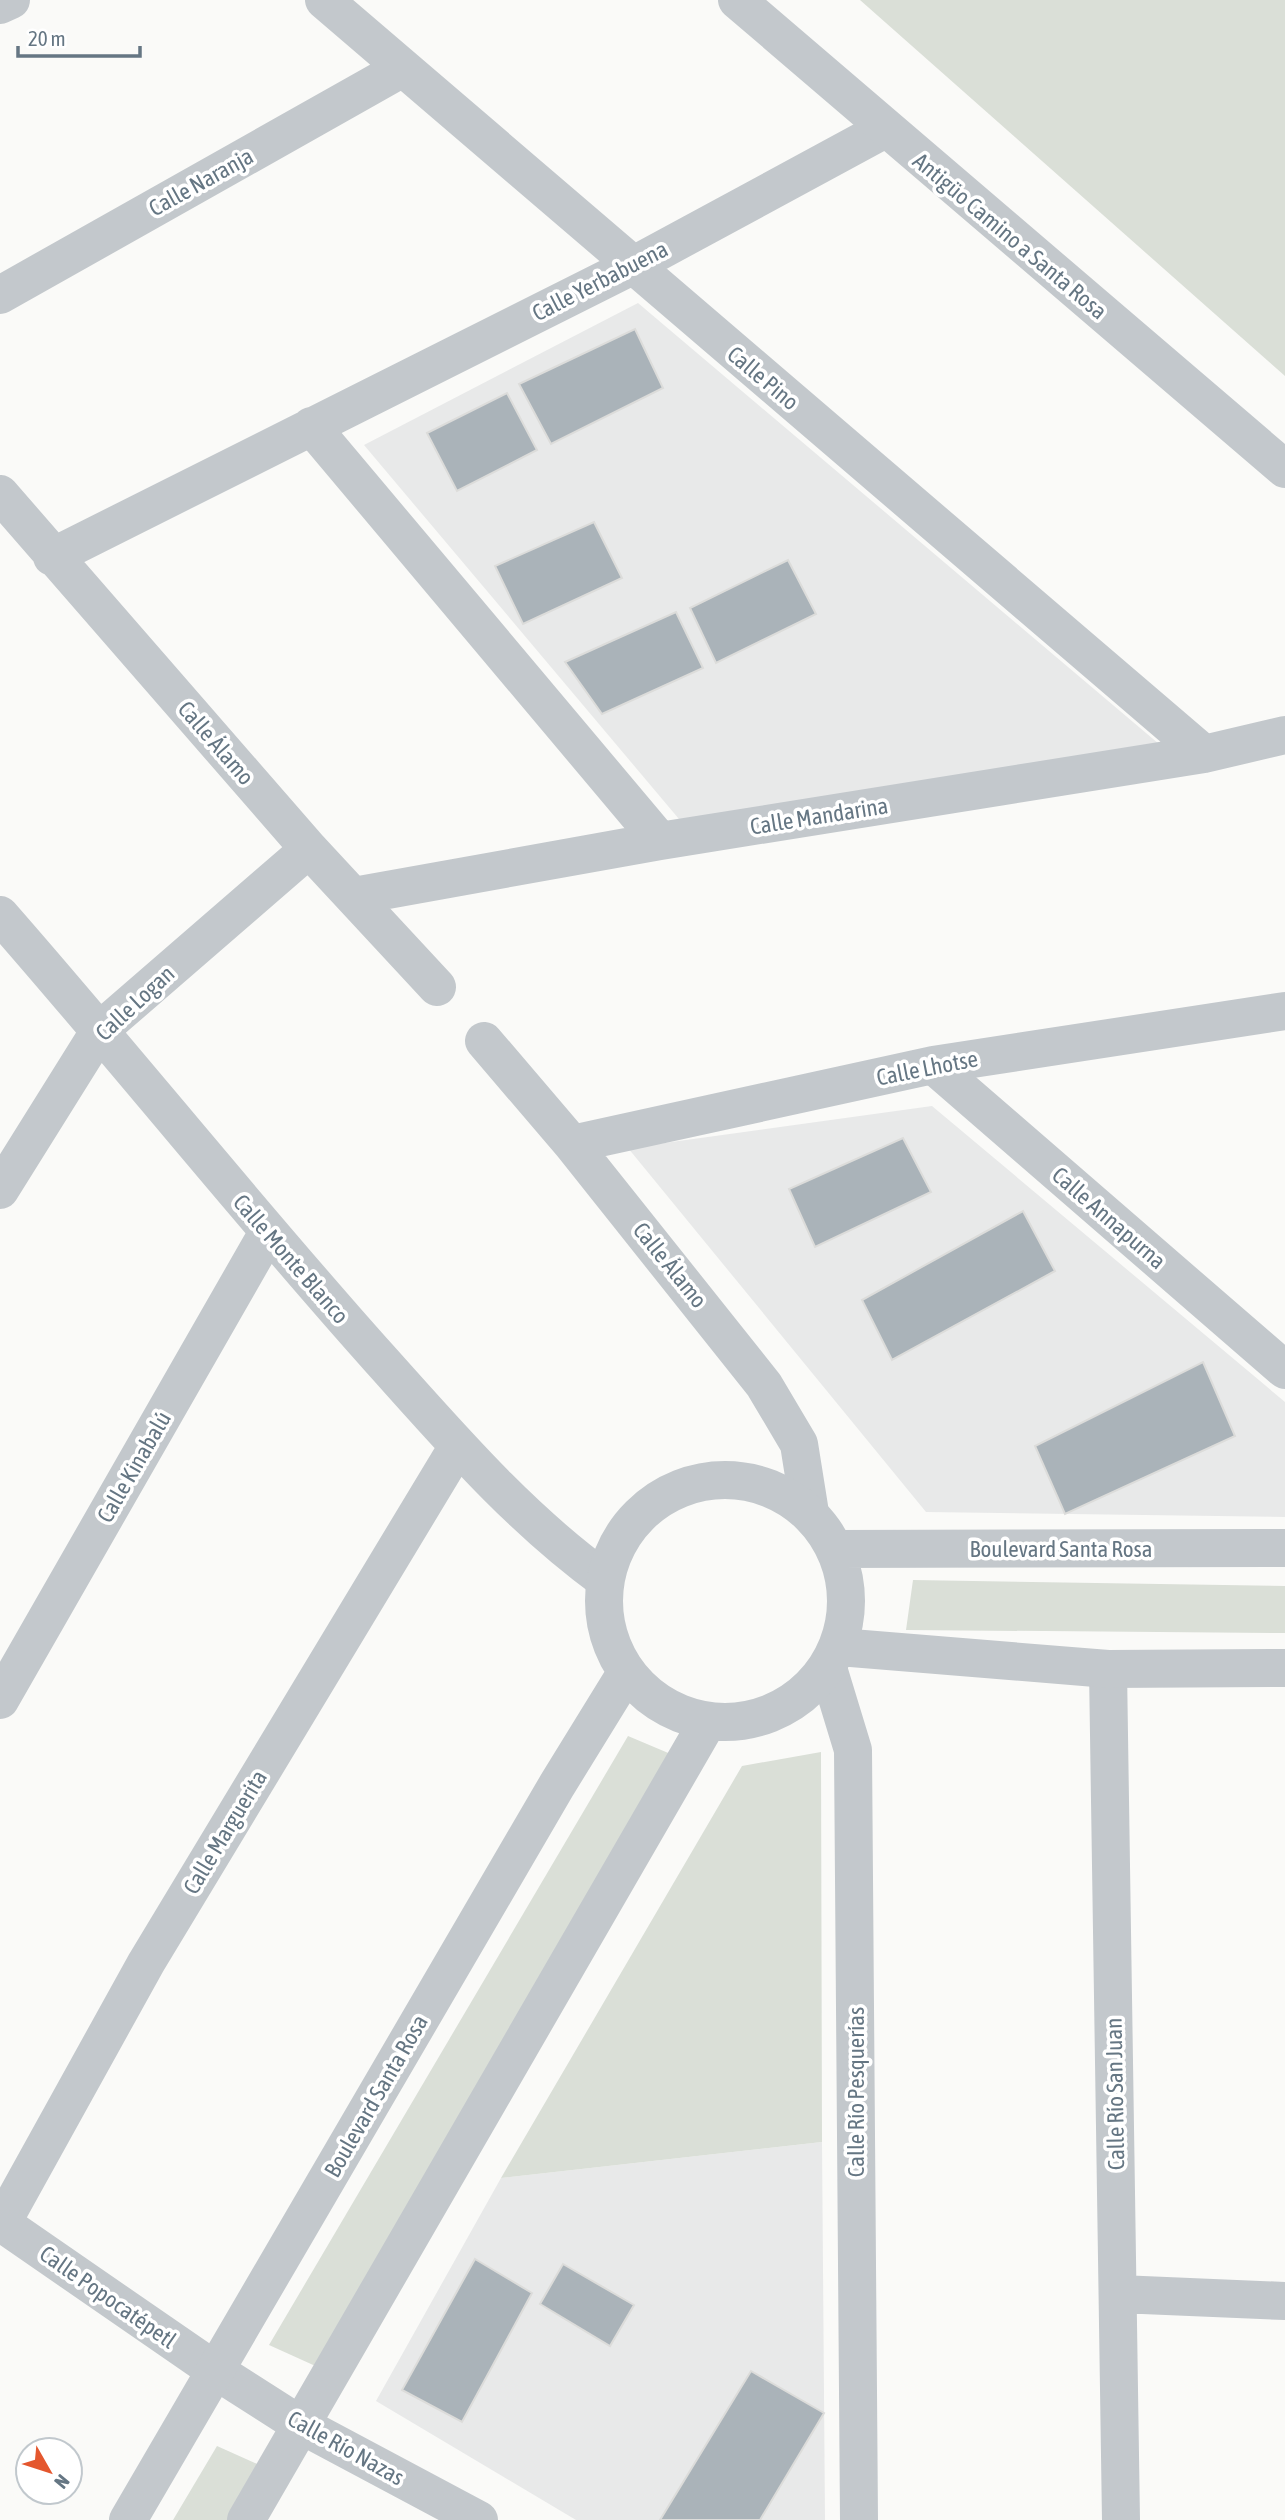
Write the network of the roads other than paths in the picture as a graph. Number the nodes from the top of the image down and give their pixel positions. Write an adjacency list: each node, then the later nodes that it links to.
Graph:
1 (11, 0): 4 (street)
2 (324, 0): 5 (street, Calle Pino)
3 (737, 0): 6 (street, Antigüo Camino a Santa Rosa)
4 (0, 5)
5 (401, 69): 7 (street, Calle Pino); 8 (street, Calle Naranja)
6 (886, 130): 7 (street, Calle Yerbabuena); 10 (street, Antigüo Camino a Santa Rosa)
7 (632, 266): 9 (street, Calle Yerbabuena); 14 (street, Calle Pino)
8 (0, 295)
9 (311, 426): 12 (street, Calle Yerbabuena); 15 (street)
10 (1285, 470)
11 (0, 494): 12 (street, Calle Álamo)
12 (52, 557): 16 (street, Calle Álamo)
13 (1285, 735): 14 (street, Calle Mandarina)
14 (1204, 754): 15 (street, Calle Mandarina)
15 (660, 841): 17 (street, Calle Mandarina)
16 (309, 849): 17 (street, Calle Álamo); 21 (street, Calle Logan)
17 (354, 896): 19 (street, Calle Álamo)
18 (0, 915): 21 (street, Calle Monte Blanco)
19 (437, 987)
20 (1279, 1020): 23 (street, Calle Lhotse)
21 (100, 1030): 25 (street, Calle Logan); 26 (street, Calle Monte Blanco)
22 (484, 1041): 24 (street, Calle Álamo)
23 (933, 1065): 24 (street, Calle Lhotse); 27 (street, Calle Annapurna)
24 (572, 1144): 29 (street, Calle Álamo)
25 (0, 1190)
26 (267, 1234): 28 (street, Calle Monte Blanco); 37 (street, Calle Kinabalú)
27 (1285, 1370)
28 (458, 1446): 32 (street, Calle Monte Blanco); 39 (street, Calle Marguerita)
29 (810, 1513): 31 (street); 32 (street)
30 (1285, 1548): 31 (street, Boulevard Santa Rosa)
31 (836, 1549): 33 (street)
32 (605, 1580): 36 (street)
33 (833, 1657): 35 (street); 38 (street); 47 (street, Calle Río Pesquerías)
34 (1285, 1668): 35 (street)
35 (1108, 1669): 40 (street, Calle Río San Juan)
36 (626, 1673): 38 (street); 42 (street, Boulevard Santa Rosa)
37 (0, 1700)
38 (707, 1723): 43 (street)
39 (1, 2223): 42 (street, Calle Popocatépetl)
40 (1119, 2294): 41 (street); 48 (street, Calle Río San Juan)
41 (1285, 2301)
42 (216, 2371): 43 (street, Calle Río Nazas); 44 (street, Boulevard Santa Rosa)
43 (299, 2424): 45 (street); 46 (street, Calle Río Nazas)
44 (128, 2520)
45 (246, 2520)
46 (480, 2520)
47 (859, 2520)
48 (1121, 2520)

